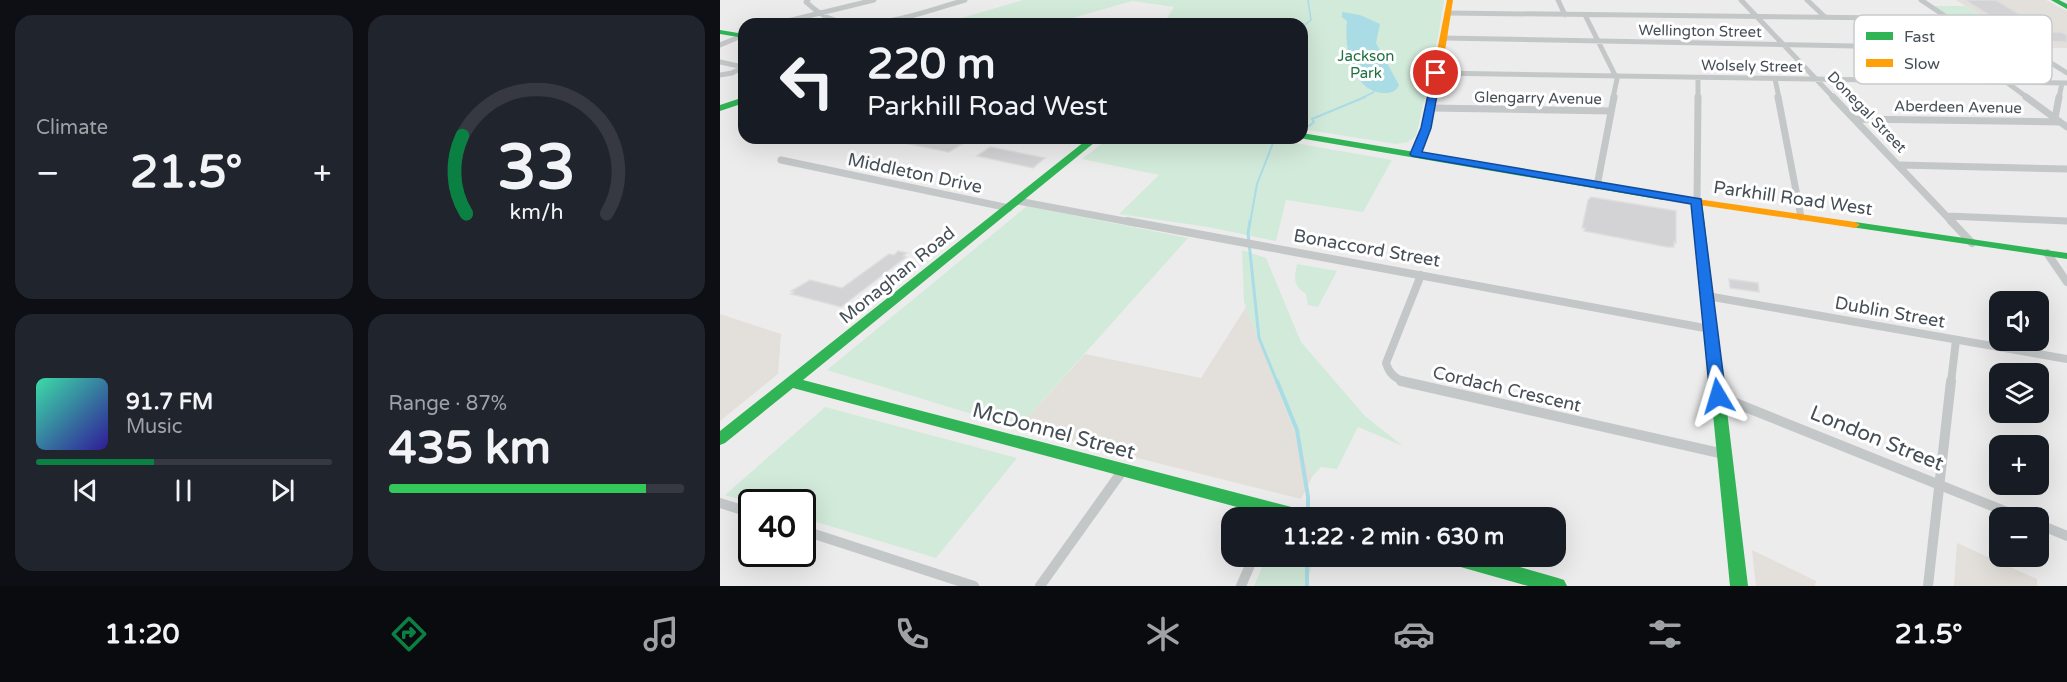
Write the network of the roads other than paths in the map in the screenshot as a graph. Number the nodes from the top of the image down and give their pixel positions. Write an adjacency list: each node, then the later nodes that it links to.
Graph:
1 (808, 0): 11 (street)
2 (874, 0): 11 (street)
3 (965, 0): 21 (street)
4 (1450, 0): 12 (main road)
5 (1558, 0): 13 (street)
6 (1741, 0): 16 (street, Donegal Street)
7 (1807, 0): 17 (street)
8 (1921, 0): 15 (street)
9 (2054, 0): 10 (main road)
10 (2067, 7)
11 (818, 12): 19 (street); 20 (street)
12 (1448, 13): 13 (street); 25 (main road)
13 (1565, 15): 14 (street)
14 (1585, 15): 16 (street); 26 (street)
15 (1944, 15)
16 (1757, 17): 17 (street); 28 (street, Donegal Street)
17 (1825, 17): 18 (street)
18 (1854, 17)
19 (796, 18)
20 (828, 18)
21 (896, 18)
22 (720, 32): 23 (main road)
23 (738, 35)
24 (738, 38): 27 (street)
25 (1443, 38): 26 (street, Wellington Street); 34 (main road)
26 (1598, 42): 28 (street, Wellington Street); 37 (street)
27 (720, 45)
28 (1785, 45): 29 (street, Wellington Street); 40 (street, Donegal Street)
29 (1854, 46)
30 (2052, 64): 35 (street)
31 (722, 65): 32 (street)
32 (738, 67)
33 (738, 70): 36 (street)
34 (1436, 73): 37 (street, Wolsely Street); 46 (main road)
35 (2067, 73)
36 (720, 75)
37 (1615, 76): 38 (street, Wolsely Street); 47 (street)
38 (1698, 78): 39 (street, Wolsely Street); 58 (street)
39 (1775, 79): 40 (street, Wolsely Street); 61 (street)
40 (1818, 80): 41 (street, Wolsely Street); 48 (street, Donegal Street)
41 (1854, 80)
42 (2064, 83): 49 (street)
43 (2008, 84): 49 (street)
44 (738, 102): 45 (main road)
45 (720, 108)
46 (1430, 108): 47 (street, Glengarry Avenue); 53 (main road)
47 (1611, 111): 57 (street)
48 (1855, 119): 49 (street, Aberdeen Avenue); 55 (street, Donegal Street)
49 (2057, 120): 50 (street)
50 (2067, 127)
51 (1308, 137): 53 (main road, Parkhill Road West)
52 (1088, 144): 59 (main road, Monaghan Road)
53 (1415, 154): 57 (main road, Parkhill Road West)
54 (781, 159): 59 (street, Middleton Drive)
55 (1900, 165): 56 (street); 60 (street, Donegal Street)
56 (2067, 169)
57 (1597, 186): 58 (main road, Parkhill Road West)
58 (1697, 202): 61 (main road, Parkhill Road West); 68 (main road)
59 (1013, 204): 66 (street, Bonaccord Street); 72 (main road, Monaghan Road)
60 (1947, 216): 62 (street); 63 (street, Donegal Street)
61 (1801, 217): 63 (main road, Parkhill Road West)
62 (2067, 221)
63 (1972, 243): 64 (main road, Parkhill Road West)
64 (2047, 253): 65 (main road, Parkhill Road West); 67 (street)
65 (2067, 256)
66 (1421, 275): 69 (street, Bonaccord Street); 75 (street, Cordach Crescent)
67 (2067, 282)
68 (1707, 296): 69 (main road); 70 (street, Dublin Street)
69 (1710, 329): 73 (main road)
70 (1956, 340): 71 (street, Dublin Street); 77 (street)
71 (2067, 360)
72 (791, 382): 74 (main road, Monaghan Road); 76 (main road, McDonnel Street)
73 (1718, 396): 75 (main road); 77 (street, London Street)
74 (720, 438)
75 (1724, 454): 91 (main road)
76 (1122, 470): 79 (main road, McDonnel Street); 88 (street)
77 (1938, 483): 80 (street, London Street); 92 (street)
78 (720, 503): 81 (street)
79 (1253, 507)
80 (1996, 507)
81 (738, 509)
82 (2049, 529): 84 (street)
83 (816, 535): 87 (street)
84 (2067, 536)
85 (1249, 567): 89 (street)
86 (1490, 567): 90 (main road)
87 (974, 586)
88 (1040, 586)
89 (1241, 586)
90 (1558, 586)
91 (1739, 586)
92 (1928, 586)

